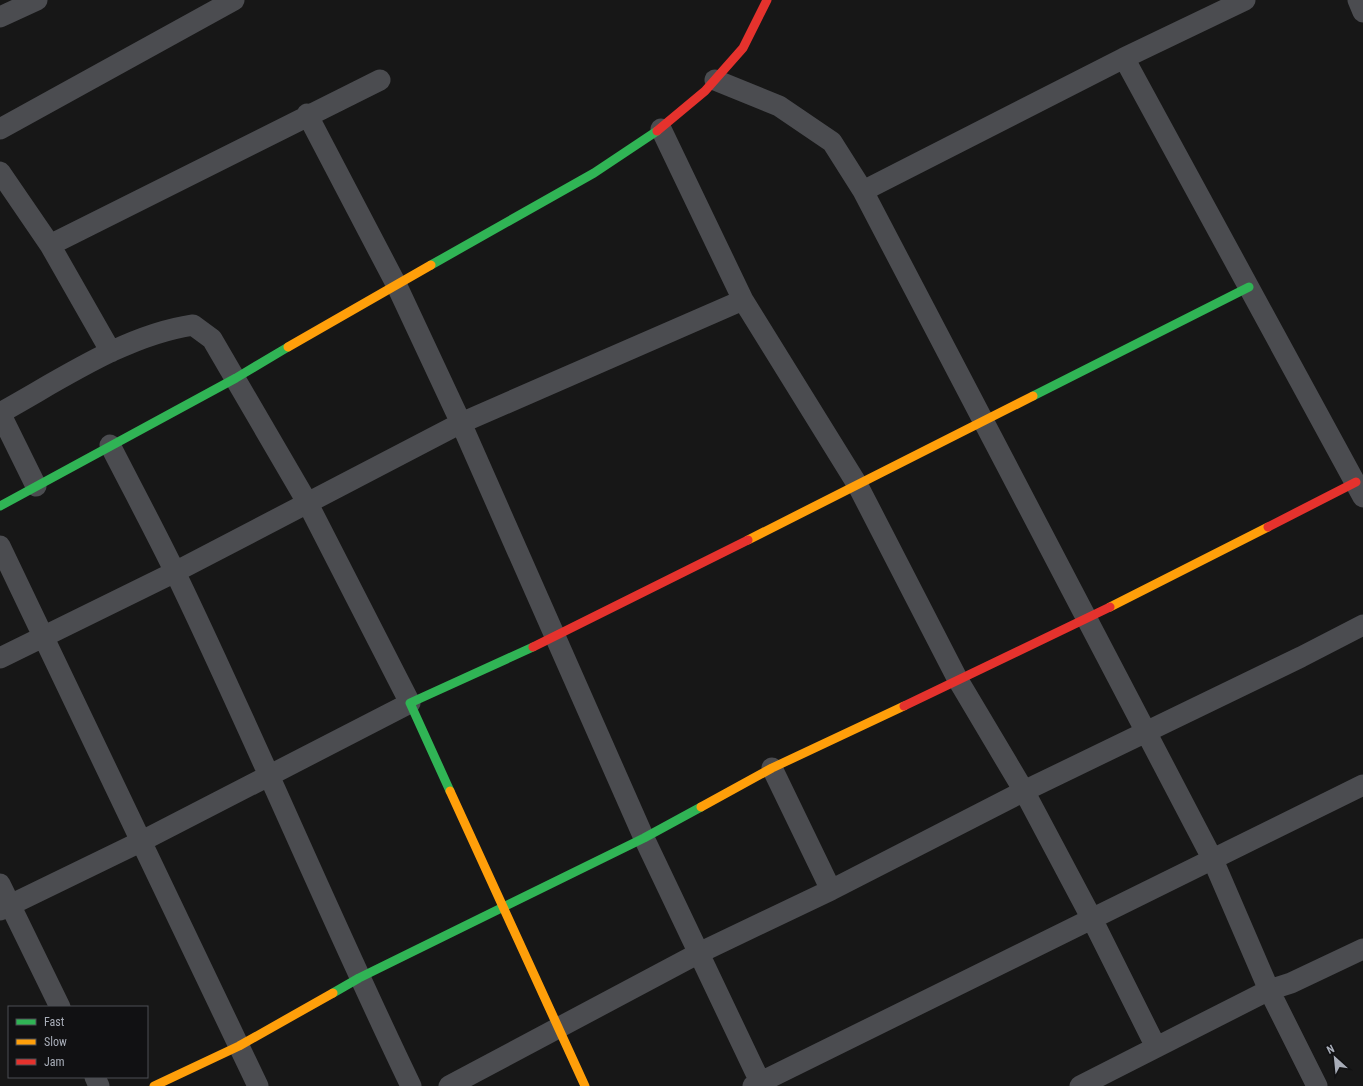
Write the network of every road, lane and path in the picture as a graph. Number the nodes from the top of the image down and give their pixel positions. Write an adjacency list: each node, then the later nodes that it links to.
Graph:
1 (37, 0): 7 (street)
2 (234, 0): 12 (street)
3 (768, 0): 10 (street)
4 (1245, 0): 8 (street)
5 (1358, 0): 6 (street)
6 (1363, 12)
7 (0, 17)
8 (1124, 58): 15 (street); 18 (street)
9 (380, 80): 11 (street)
10 (715, 80): 13 (street); 15 (street)
11 (308, 114): 16 (street); 17 (street)
12 (0, 128)
13 (661, 129): 17 (street); 19 (street)
14 (0, 172): 16 (street)
15 (863, 190): 23 (street)
16 (50, 245): 20 (street)
17 (396, 284): 21 (street); 24 (street)
18 (1249, 287): 23 (street); 28 (street)
19 (743, 300): 24 (street); 26 (street)
20 (111, 352): 21 (street); 22 (street)
21 (236, 378): 25 (street); 29 (street)
22 (0, 413): 27 (street)
23 (983, 421): 26 (street); 33 (street)
24 (460, 423): 29 (street); 36 (street)
25 (110, 445): 27 (street); 32 (street)
26 (857, 484): 36 (street); 38 (street)
27 (36, 486): 30 (street)
28 (1359, 490): 33 (street)
29 (307, 502): 32 (street); 39 (street)
30 (0, 506)
31 (0, 546): 35 (street)
32 (175, 572): 35 (street); 42 (street)
33 (1086, 619): 38 (street); 40 (street)
34 (1363, 625): 40 (street)
35 (43, 636): 37 (street); 46 (street)
36 (555, 637): 39 (street); 45 (street)
37 (0, 658)
38 (958, 680): 41 (street); 44 (street)
39 (410, 704): 42 (street); 51 (street)
40 (1146, 733): 44 (street); 47 (street)
41 (772, 768): 45 (street); 49 (street)
42 (269, 776): 46 (street); 55 (street)
43 (1363, 785): 47 (street)
44 (1024, 790): 49 (street); 52 (street)
45 (644, 838): 51 (street); 54 (street)
46 (142, 841): 50 (street); 59 (street)
47 (1213, 860): 52 (street); 56 (street)
48 (0, 884): 50 (street)
49 (831, 890): 54 (street)
50 (5, 907): 57 (street)
51 (503, 908): 55 (street); 58 (street)
52 (1092, 919): 60 (street); 61 (street)
53 (1363, 949): 56 (street)
54 (700, 954): 58 (street); 61 (street)
55 (359, 978): 59 (street); 64 (street)
56 (1269, 990): 60 (street); 68 (street)
57 (59, 1006)
58 (560, 1028): 65 (street); 66 (street)
59 (239, 1046): 62 (street); 63 (street)
60 (1156, 1047): 67 (street)
61 (759, 1085)
62 (154, 1086)
63 (258, 1086)
64 (411, 1086)
65 (449, 1086)
66 (585, 1086)
67 (1080, 1086)
68 (1317, 1086)

